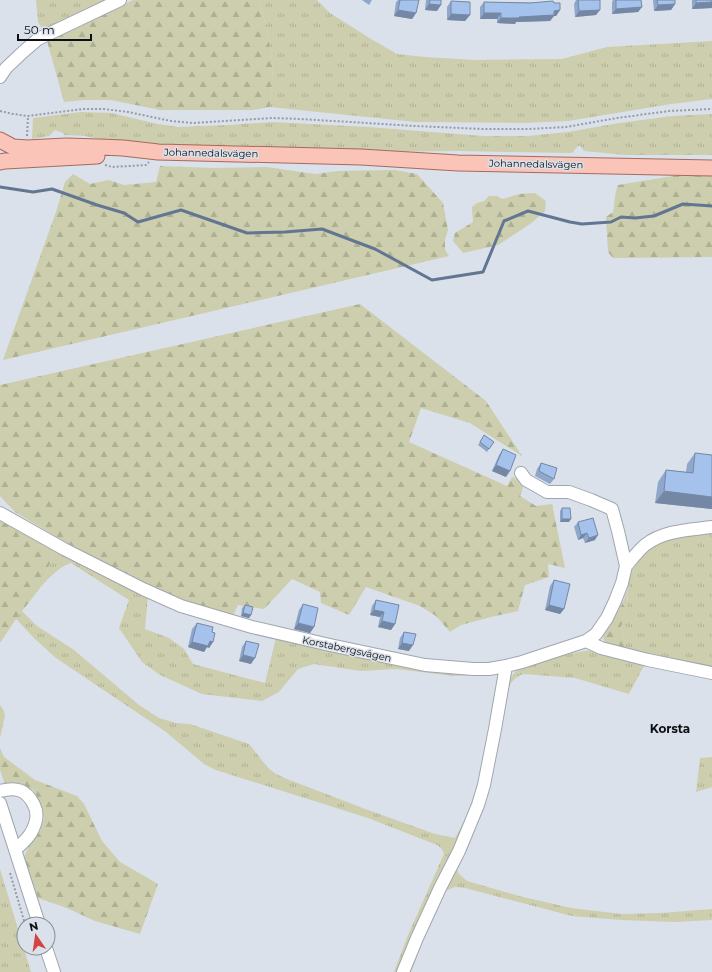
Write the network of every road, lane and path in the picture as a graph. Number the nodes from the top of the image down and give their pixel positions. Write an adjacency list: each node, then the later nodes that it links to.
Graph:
1 (120, 0): 2 (street)
2 (0, 78)
3 (712, 109): 4 (path)
4 (0, 111)
5 (0, 140): 6 (main road, Johannedalsvägen)
6 (158, 152): 7 (main road, Johannedalsvägen); 9 (main road, Johannedalsvägen)
7 (361, 157): 8 (main road, Johannedalsvägen); 10 (main road, Johannedalsvägen)
8 (712, 160)
9 (0, 162)
10 (712, 168)
11 (520, 473): 14 (street)
12 (0, 513): 16 (street, Korstabergsvägen)
13 (712, 527): 14 (street)
14 (626, 566): 15 (street)
15 (586, 641): 16 (street, Korstabergsvägen); 17 (street)
16 (506, 666): 26 (street)
17 (712, 673)
18 (0, 791): 20 (street)
19 (0, 803): 20 (street)
20 (15, 850): 23 (street)
21 (10, 870): 22 (path)
22 (23, 916)
23 (36, 916)
24 (49, 956): 25 (street)
25 (54, 972)
26 (403, 972)

